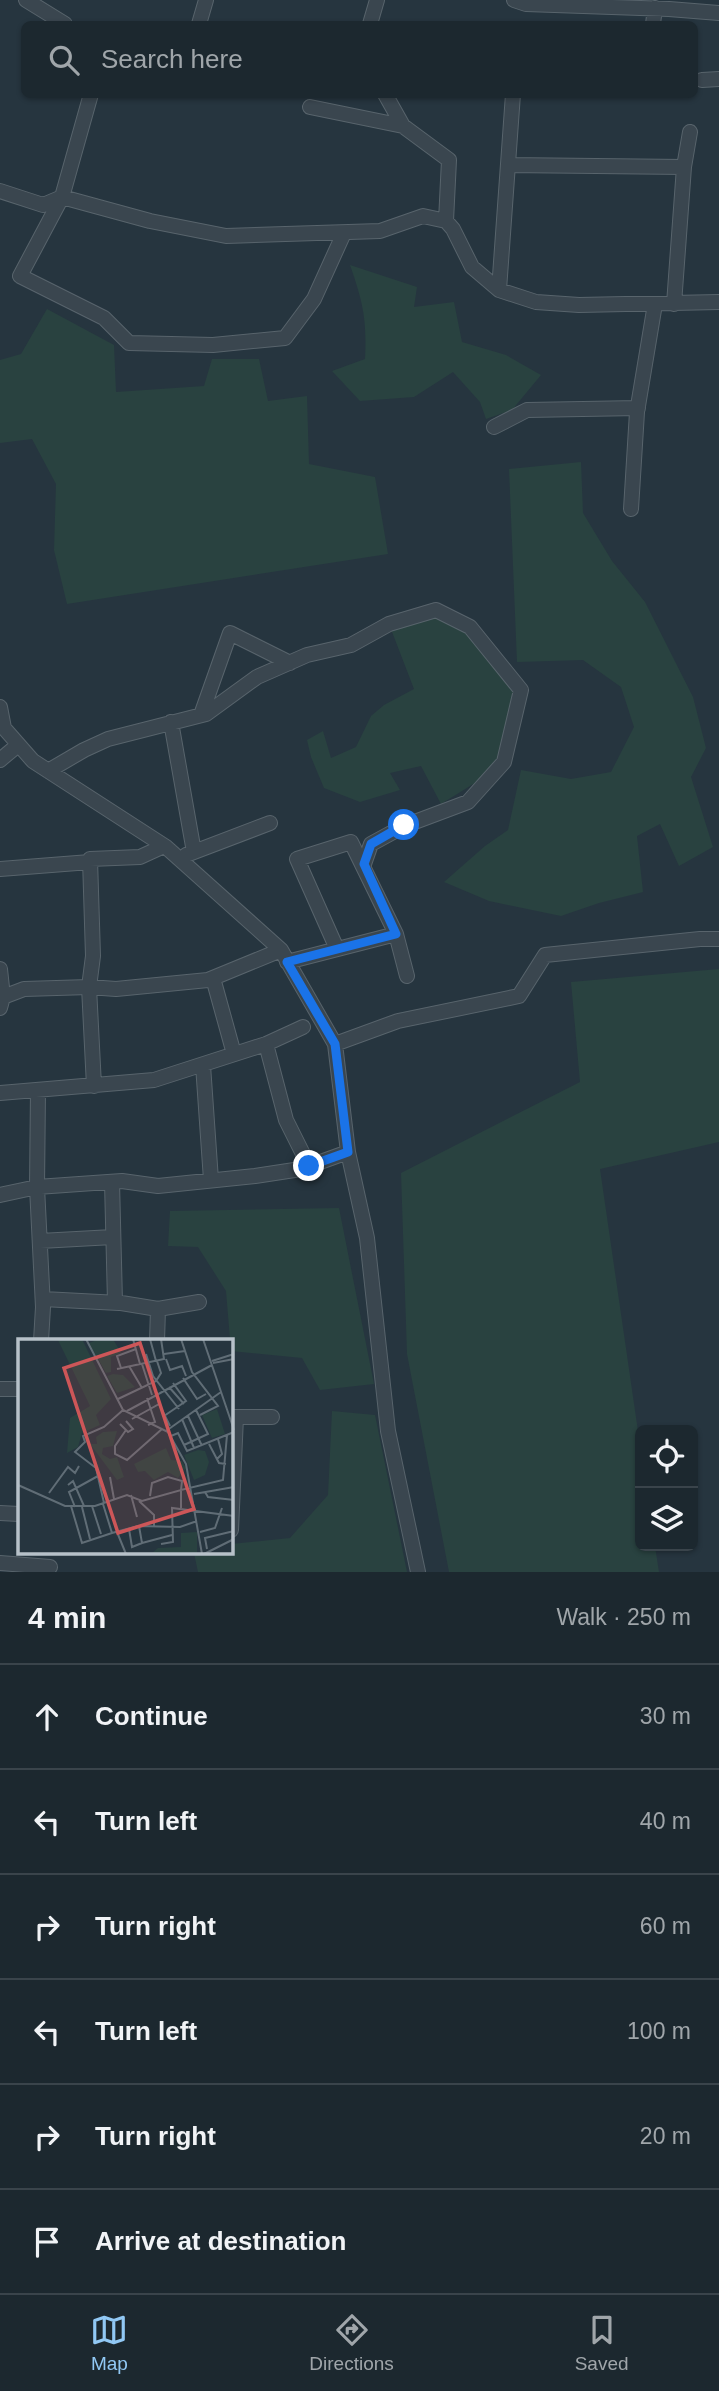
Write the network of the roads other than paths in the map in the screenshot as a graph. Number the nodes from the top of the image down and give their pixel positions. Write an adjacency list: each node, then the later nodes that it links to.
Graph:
1 (26, 0): 9 (street)
2 (206, 0): 10 (street)
3 (377, 0): 11 (street)
4 (518, 1): 5 (street)
5 (589, 3): 6 (street)
6 (616, 4): 7 (street)
7 (655, 8): 8 (street); 12 (street)
8 (719, 13)
9 (60, 21)
10 (200, 21)
11 (371, 21)
12 (653, 21)
13 (719, 79): 14 (street)
14 (702, 80)
15 (90, 98): 24 (street)
16 (387, 98): 19 (street)
17 (513, 98): 21 (street)
18 (310, 107): 19 (street)
19 (403, 126): 25 (street)
20 (690, 132): 22 (street)
21 (508, 165): 22 (street); 27 (street)
22 (684, 167): 30 (street)
23 (0, 191): 24 (street)
24 (62, 197): 26 (street); 26 (street)
25 (446, 221): 26 (street); 27 (street)
26 (344, 233)
27 (499, 290): 29 (street)
28 (719, 302): 30 (street)
29 (655, 304): 30 (street); 31 (street)
30 (674, 304)
31 (638, 408): 32 (street); 33 (street)
32 (494, 427)
33 (631, 509)
34 (290, 663): 36 (street); 36 (street); 46 (street)
35 (0, 707): 38 (street)
36 (201, 715): 37 (street)
37 (171, 722): 40 (street); 43 (street)
38 (19, 745): 39 (street); 40 (street)
39 (0, 760)
40 (48, 771): 42 (street)
41 (270, 823): 43 (street)
42 (164, 846): 44 (street); 45 (street)
43 (194, 852): 44 (street)
44 (178, 858): 51 (street)
45 (90, 862): 47 (street); 55 (street)
46 (364, 864): 48 (street); 50 (street)
47 (0, 869)
48 (396, 934): 50 (street); 53 (street)
49 (719, 939): 59 (street)
50 (337, 949): 51 (street)
51 (284, 956): 54 (street); 59 (street)
52 (0, 969): 56 (street)
53 (407, 976)
54 (213, 978): 55 (street); 60 (street)
55 (89, 987): 56 (street); 62 (street)
56 (1, 1003)
57 (303, 1027): 58 (street)
58 (266, 1044): 60 (street); 66 (street)
59 (335, 1044): 65 (street)
60 (234, 1054): 61 (street)
61 (203, 1065): 62 (street); 67 (street)
62 (94, 1086): 63 (street)
63 (38, 1090): 64 (street); 69 (street)
64 (0, 1093)
65 (348, 1152): 66 (street); 87 (street)
66 (309, 1166): 67 (street)
67 (211, 1180): 68 (street)
68 (112, 1182): 69 (street); 71 (street)
69 (37, 1187): 70 (street); 72 (street)
70 (0, 1195)
71 (113, 1237): 72 (street); 75 (street)
72 (40, 1241): 73 (street)
73 (43, 1300): 75 (street); 77 (street)
74 (199, 1302): 76 (street)
75 (119, 1303): 76 (street)
76 (158, 1309): 78 (street)
77 (41, 1339)
78 (157, 1339)
79 (0, 1389): 80 (street)
80 (18, 1390)
81 (233, 1417): 82 (street)
82 (272, 1417)
83 (0, 1513): 84 (street)
84 (18, 1514)
85 (0, 1563): 86 (street)
86 (51, 1564)
87 (418, 1572)

